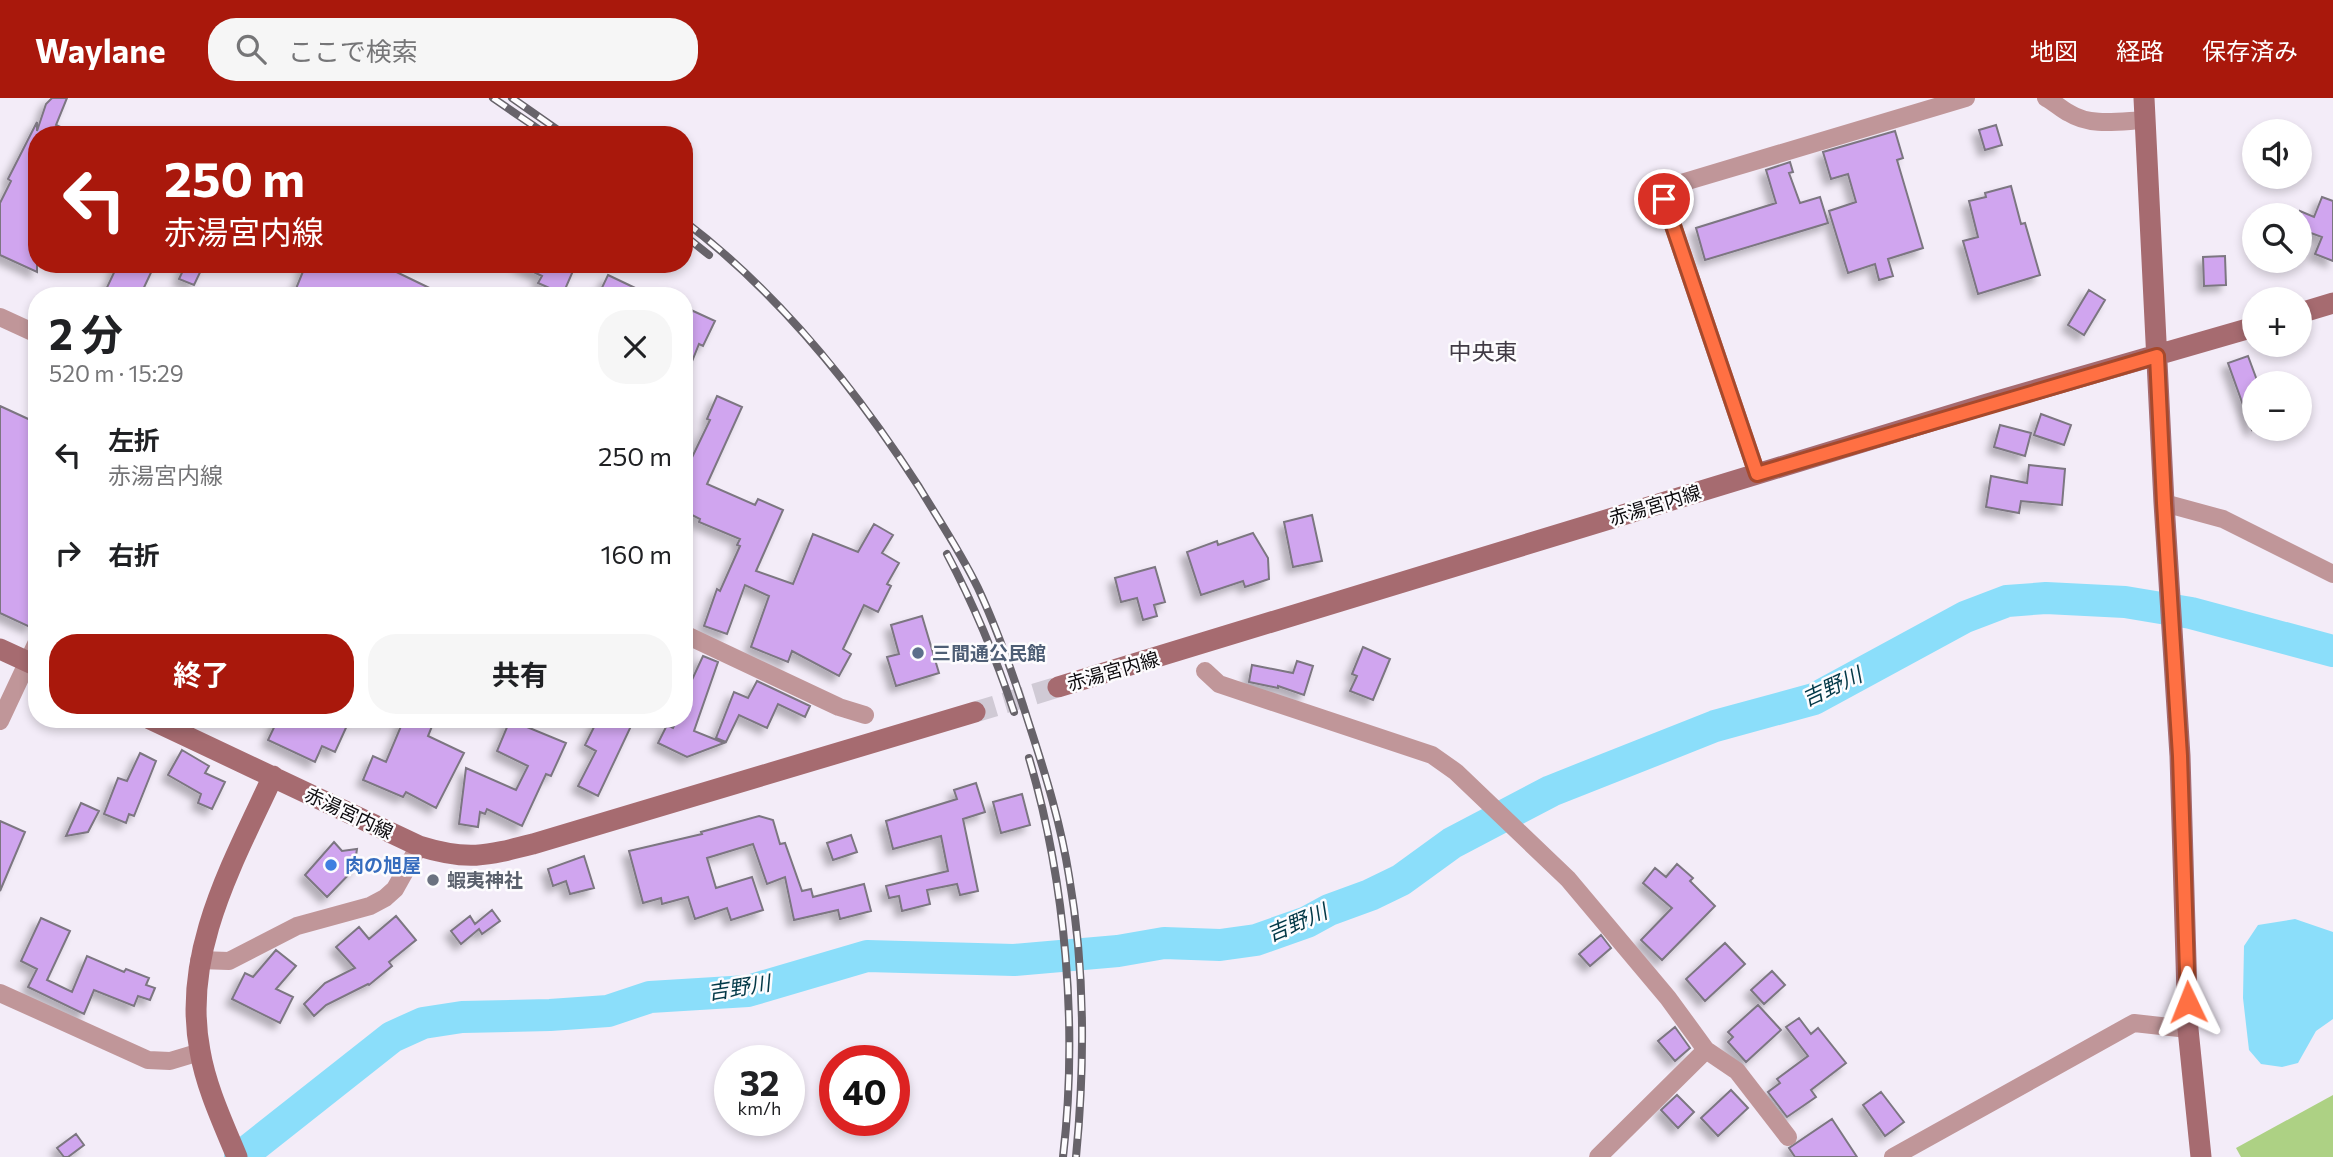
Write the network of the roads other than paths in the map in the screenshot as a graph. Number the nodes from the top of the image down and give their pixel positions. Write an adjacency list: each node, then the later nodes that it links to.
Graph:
1 (1966, 98): 11 (street)
2 (2046, 98): 4 (street)
3 (2144, 98): 4 (main road)
4 (2145, 120): 10 (main road)
5 (2333, 303): 6 (main road)
6 (2312, 309)
7 (0, 317): 8 (street)
8 (28, 330)
9 (2242, 331): 10 (main road, 赤湯宮内線)
10 (2157, 356): 11 (main road, 赤湯宮内線); 12 (main road)
11 (1757, 474): 19 (main road, 赤湯宮内線)
12 (2164, 503): 13 (street); 28 (main road)
13 (2333, 574)
14 (693, 638): 21 (street)
15 (0, 649): 16 (main road)
16 (28, 662)
17 (28, 671): 22 (street)
18 (1205, 671): 29 (street)
19 (1058, 687)
20 (975, 712): 25 (main road, 赤湯宮内線)
21 (865, 715)
22 (0, 721)
23 (169, 728): 24 (main road, 赤湯宮内線)
24 (272, 776): 25 (main road, 赤湯宮内線); 26 (main road)
25 (419, 846): 26 (street)
26 (199, 960): 30 (main road)
27 (0, 993): 30 (street)
28 (2189, 1029): 34 (street); 35 (main road)
29 (1706, 1050): 31 (street); 33 (street)
30 (200, 1052): 32 (main road)
31 (1788, 1138)
32 (237, 1157)
33 (1598, 1157)
34 (1893, 1157)
35 (2201, 1157)

